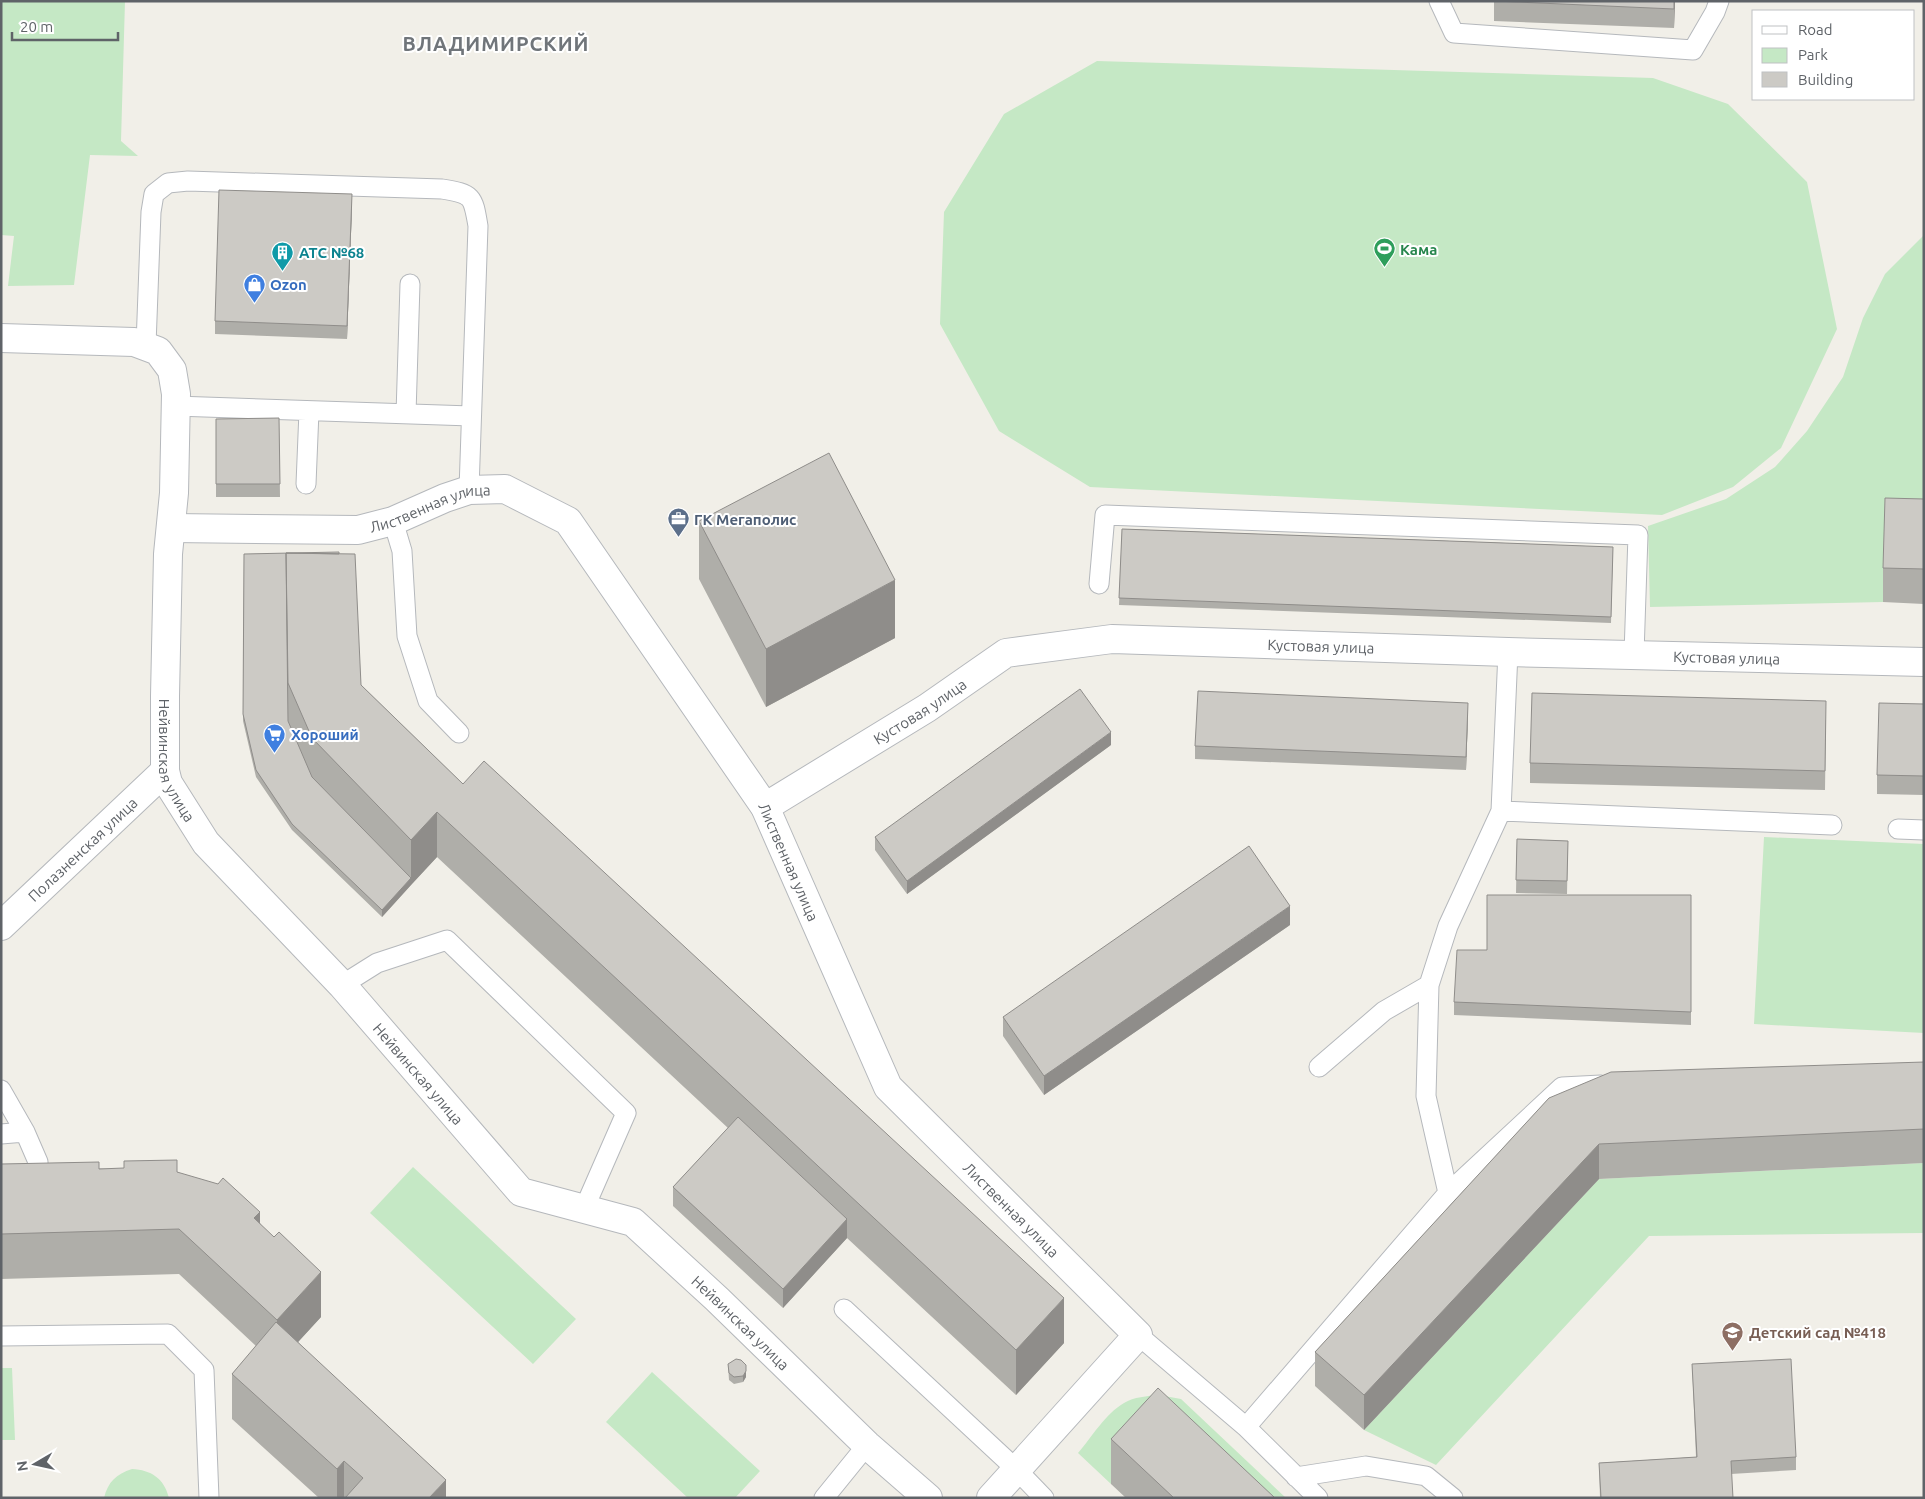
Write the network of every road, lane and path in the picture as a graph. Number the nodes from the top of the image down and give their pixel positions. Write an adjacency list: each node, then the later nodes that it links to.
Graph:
1 (1439, 1): 2 (lane)
2 (1718, 1)
3 (410, 284): 8 (lane)
4 (1, 338): 5 (street)
5 (146, 346): 6 (street, Нейвинская улица); 9 (lane)
6 (175, 406): 7 (lane); 13 (street, Нейвинская улица)
7 (309, 411): 8 (lane); 10 (lane)
8 (406, 414): 9 (lane)
9 (471, 416): 11 (lane)
10 (306, 484)
11 (469, 490): 12 (street, Лиственная улица); 20 (street, Лиственная улица)
12 (393, 521): 13 (street, Лиственная улица); 18 (lane)
13 (172, 528): 19 (street, Нейвинская улица)
14 (1098, 584): 16 (lane)
15 (1508, 652): 16 (street, Кустовая улица); 20 (street, Кустовая улица); 21 (lane)
16 (1634, 654): 17 (street, Кустовая улица)
17 (1924, 662)
18 (459, 733)
19 (165, 771): 25 (street, Полазненская улица); 26 (street, Нейвинская улица)
20 (765, 807): 37 (street, Лиственная улица)
21 (1501, 811): 22 (lane); 27 (lane)
22 (1832, 825)
23 (1898, 829): 24 (lane)
24 (1924, 830)
25 (1, 926)
26 (342, 984): 35 (street, Нейвинская улица); 35 (lane)
27 (1429, 984): 28 (lane); 33 (lane)
28 (1319, 1067)
29 (1621, 1084): 33 (lane)
30 (1, 1090): 31 (lane)
31 (25, 1132): 32 (lane); 34 (lane)
32 (1, 1134)
33 (1448, 1193): 39 (lane)
34 (40, 1208)
35 (584, 1209): 40 (street, Нейвинская улица)
36 (844, 1309): 41 (lane)
37 (1138, 1334): 39 (lane); 41 (street)
38 (1, 1336): 43 (lane)
39 (1246, 1427): 42 (lane)
40 (867, 1445): 44 (lane); 45 (street, Нейвинская улица)
41 (1016, 1469): 46 (street); 47 (lane)
42 (1296, 1476): 48 (lane); 49 (lane)
43 (209, 1498)
44 (824, 1498)
45 (928, 1498)
46 (991, 1498)
47 (1044, 1498)
48 (1318, 1498)
49 (1453, 1498)

